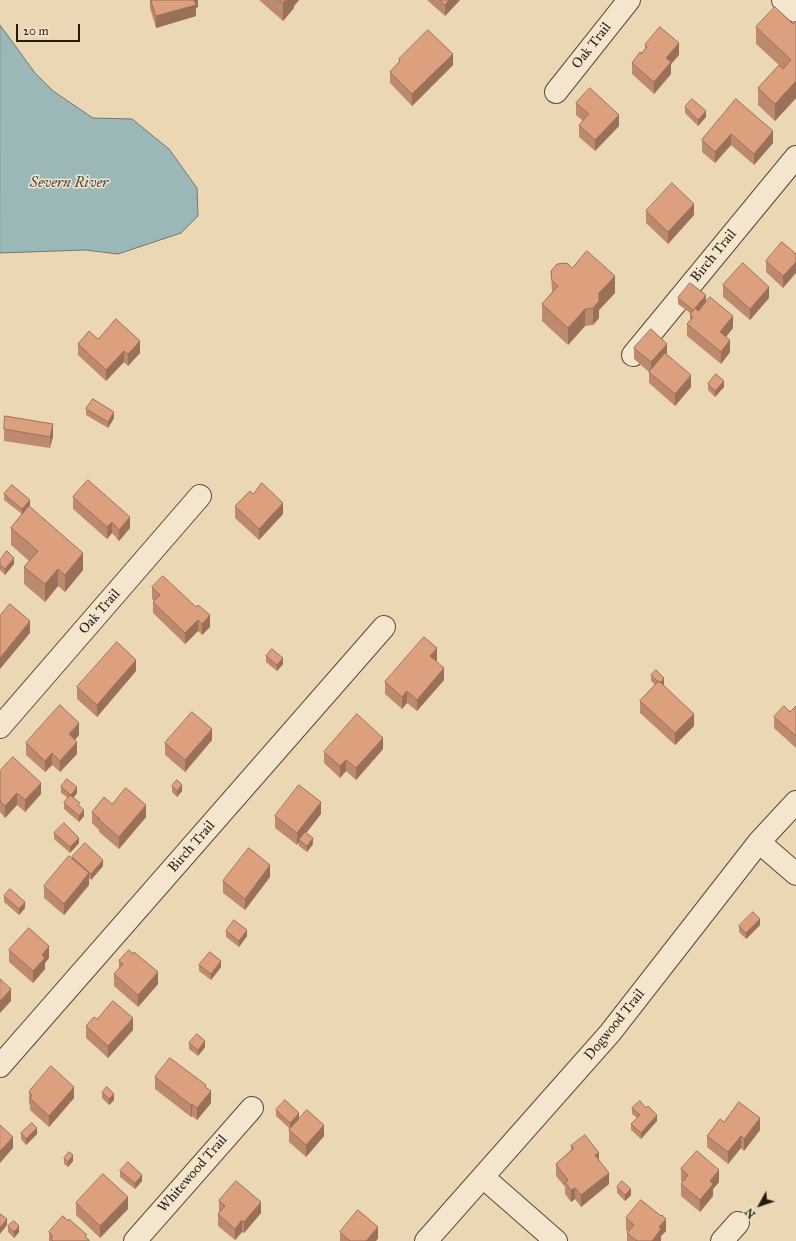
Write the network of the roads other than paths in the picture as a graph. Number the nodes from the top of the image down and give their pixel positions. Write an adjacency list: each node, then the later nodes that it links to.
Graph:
1 (629, 0): 4 (street, Oak Trail)
2 (783, 0): 3 (street)
3 (796, 11)
4 (556, 92)
5 (796, 157): 6 (street, Birch Trail)
6 (633, 355)
7 (200, 496): 9 (street, Oak Trail)
8 (384, 627): 13 (street, Birch Trail)
9 (0, 727)
10 (796, 802): 11 (street, Dogwood Trail)
11 (759, 842): 12 (street); 15 (street, Dogwood Trail)
12 (796, 874)
13 (0, 1066)
14 (252, 1108): 17 (street, Whitewood Trail)
15 (483, 1177): 18 (street, Dogwood Trail); 19 (street)
16 (738, 1223): 20 (street)
17 (135, 1241)
18 (426, 1241)
19 (556, 1241)
20 (722, 1241)

